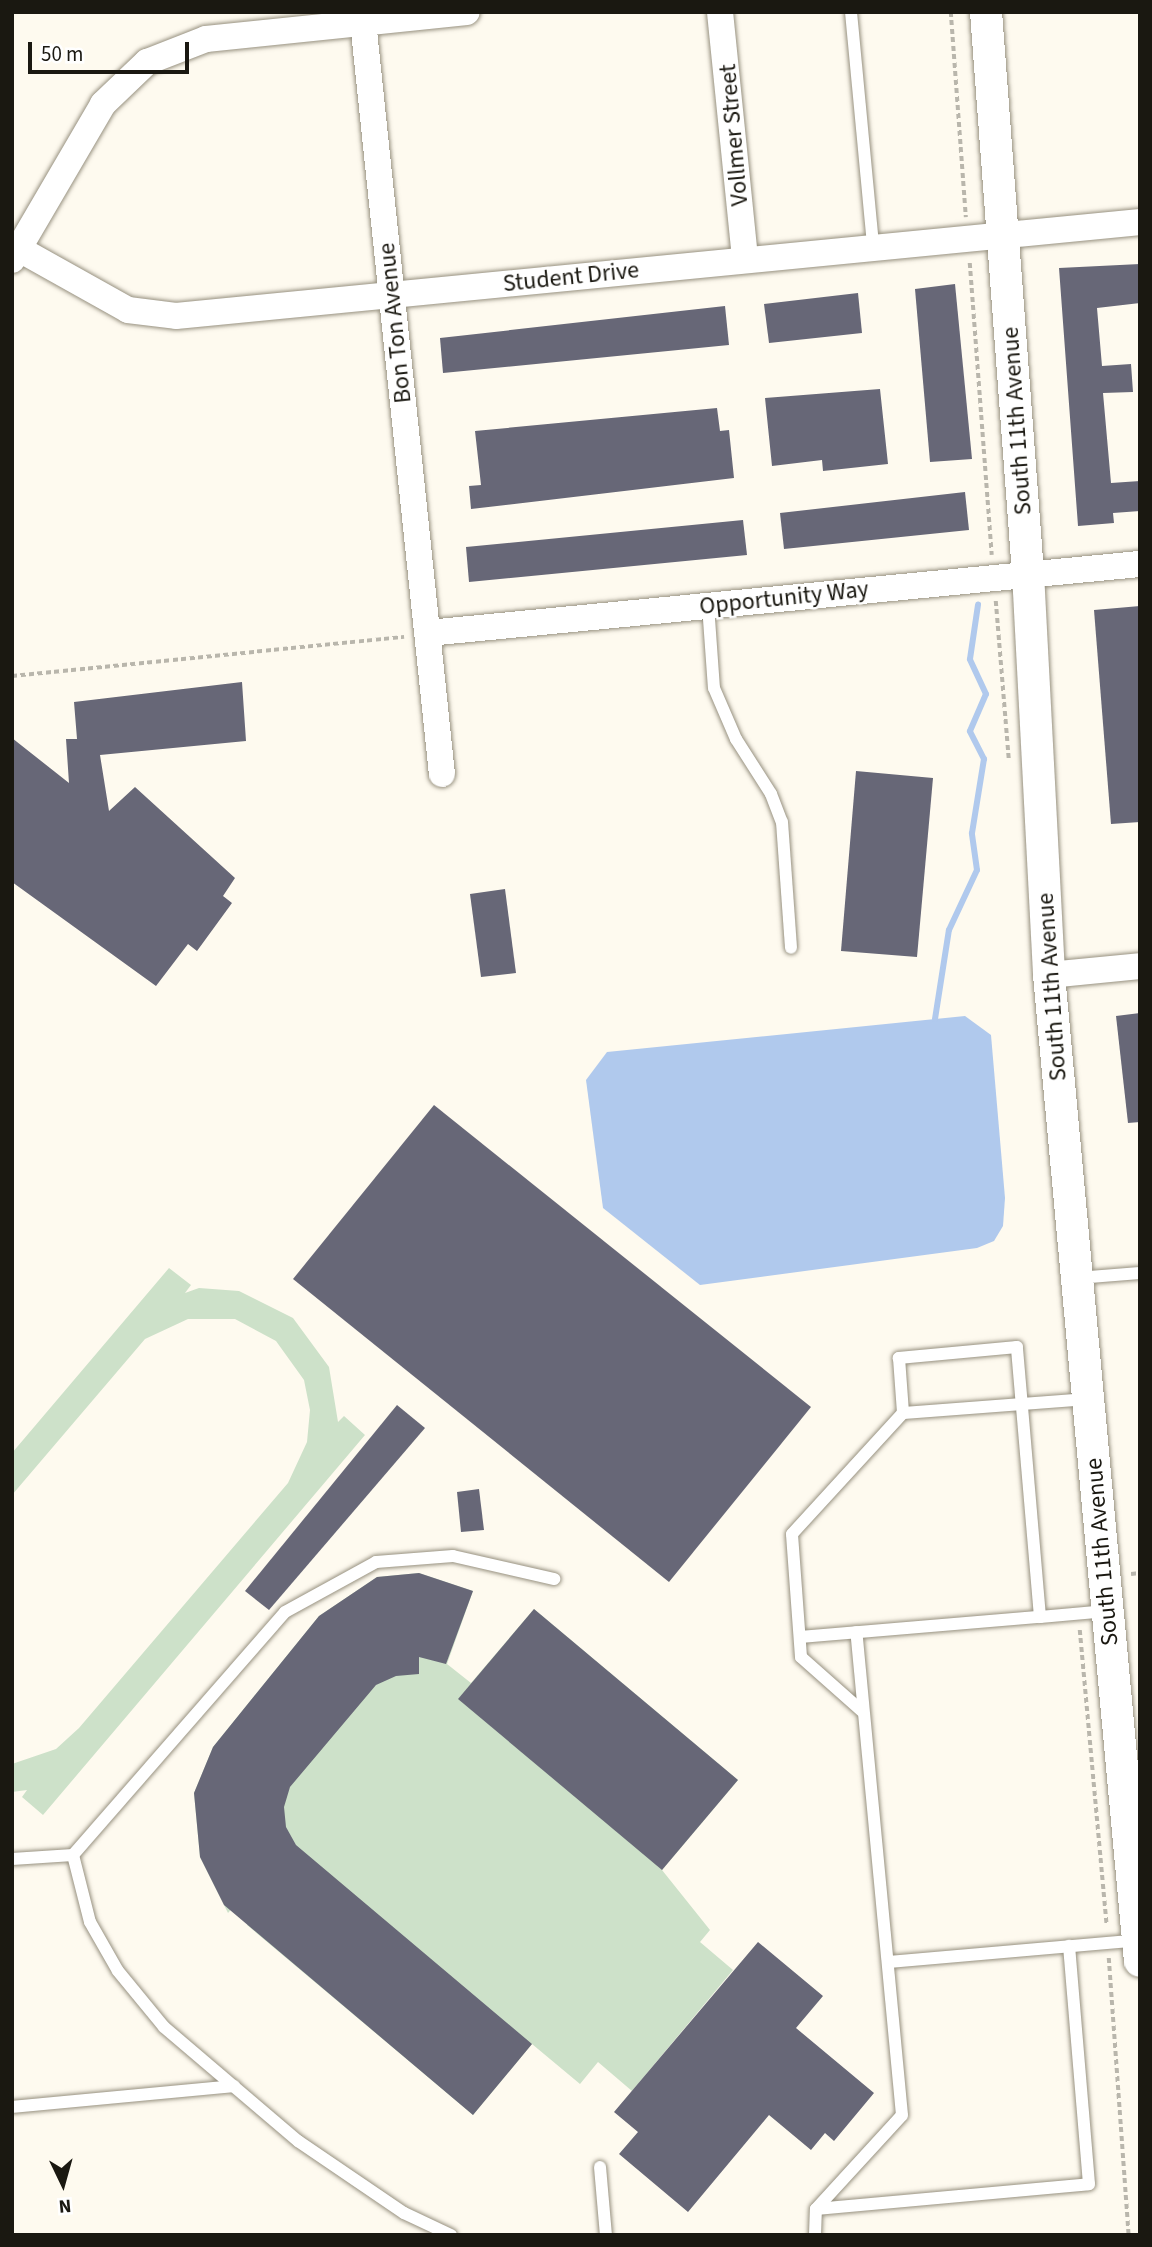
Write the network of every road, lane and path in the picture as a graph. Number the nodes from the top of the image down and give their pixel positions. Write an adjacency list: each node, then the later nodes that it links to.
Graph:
1 (467, 12): 6 (street)
2 (720, 12): 12 (street, Vollmer Street)
3 (851, 12): 10 (lane)
4 (951, 12): 9 (path)
5 (986, 12): 8 (street, South 11th Avenue)
6 (362, 17): 11 (street); 13 (street, Bon Ton Avenue)
7 (1140, 222): 8 (street, Student Drive)
8 (1003, 233): 9 (street, Student Drive); 15 (street, South 11th Avenue)
9 (968, 237): 10 (street, Student Drive); 16 (path)
10 (873, 246): 12 (street, Student Drive)
11 (15, 254): 13 (street, Student Drive)
12 (745, 259): 13 (street, Student Drive)
13 (392, 296): 18 (street, Bon Ton Avenue)
14 (1140, 564): 15 (street, Opportunity Way)
15 (1028, 573): 16 (street, Opportunity Way); 23 (street, South 11th Avenue)
16 (994, 577): 17 (street, Opportunity Way)
17 (708, 605): 18 (street, Opportunity Way); 21 (lane)
18 (428, 633): 19 (path); 20 (street, Bon Ton Avenue)
19 (12, 676)
20 (442, 774)
21 (791, 948)
22 (1140, 967): 23 (street)
23 (1049, 975): 25 (street, South 11th Avenue)
24 (1140, 1273): 25 (lane)
25 (1077, 1278): 26 (street, South 11th Avenue)
26 (1088, 1399): 27 (lane); 30 (street, South 11th Avenue)
27 (1023, 1403): 28 (lane); 28 (lane); 31 (lane)
28 (903, 1413): 33 (lane)
29 (554, 1579): 35 (lane)
30 (1108, 1611): 31 (lane); 38 (street, South 11th Avenue)
31 (1040, 1616): 32 (lane)
32 (856, 1632): 33 (lane); 34 (lane)
33 (800, 1637): 34 (lane)
34 (863, 1712): 39 (lane)
35 (73, 1855): 36 (lane); 40 (lane)
36 (12, 1859)
37 (1069, 1945): 38 (lane); 39 (lane); 43 (lane)
38 (1139, 1947)
39 (889, 1962): 43 (lane)
40 (234, 2086): 41 (lane); 44 (lane)
41 (12, 2107)
42 (600, 2167): 45 (lane)
43 (816, 2209): 46 (lane)
44 (451, 2235)
45 (606, 2235)
46 (815, 2235)

